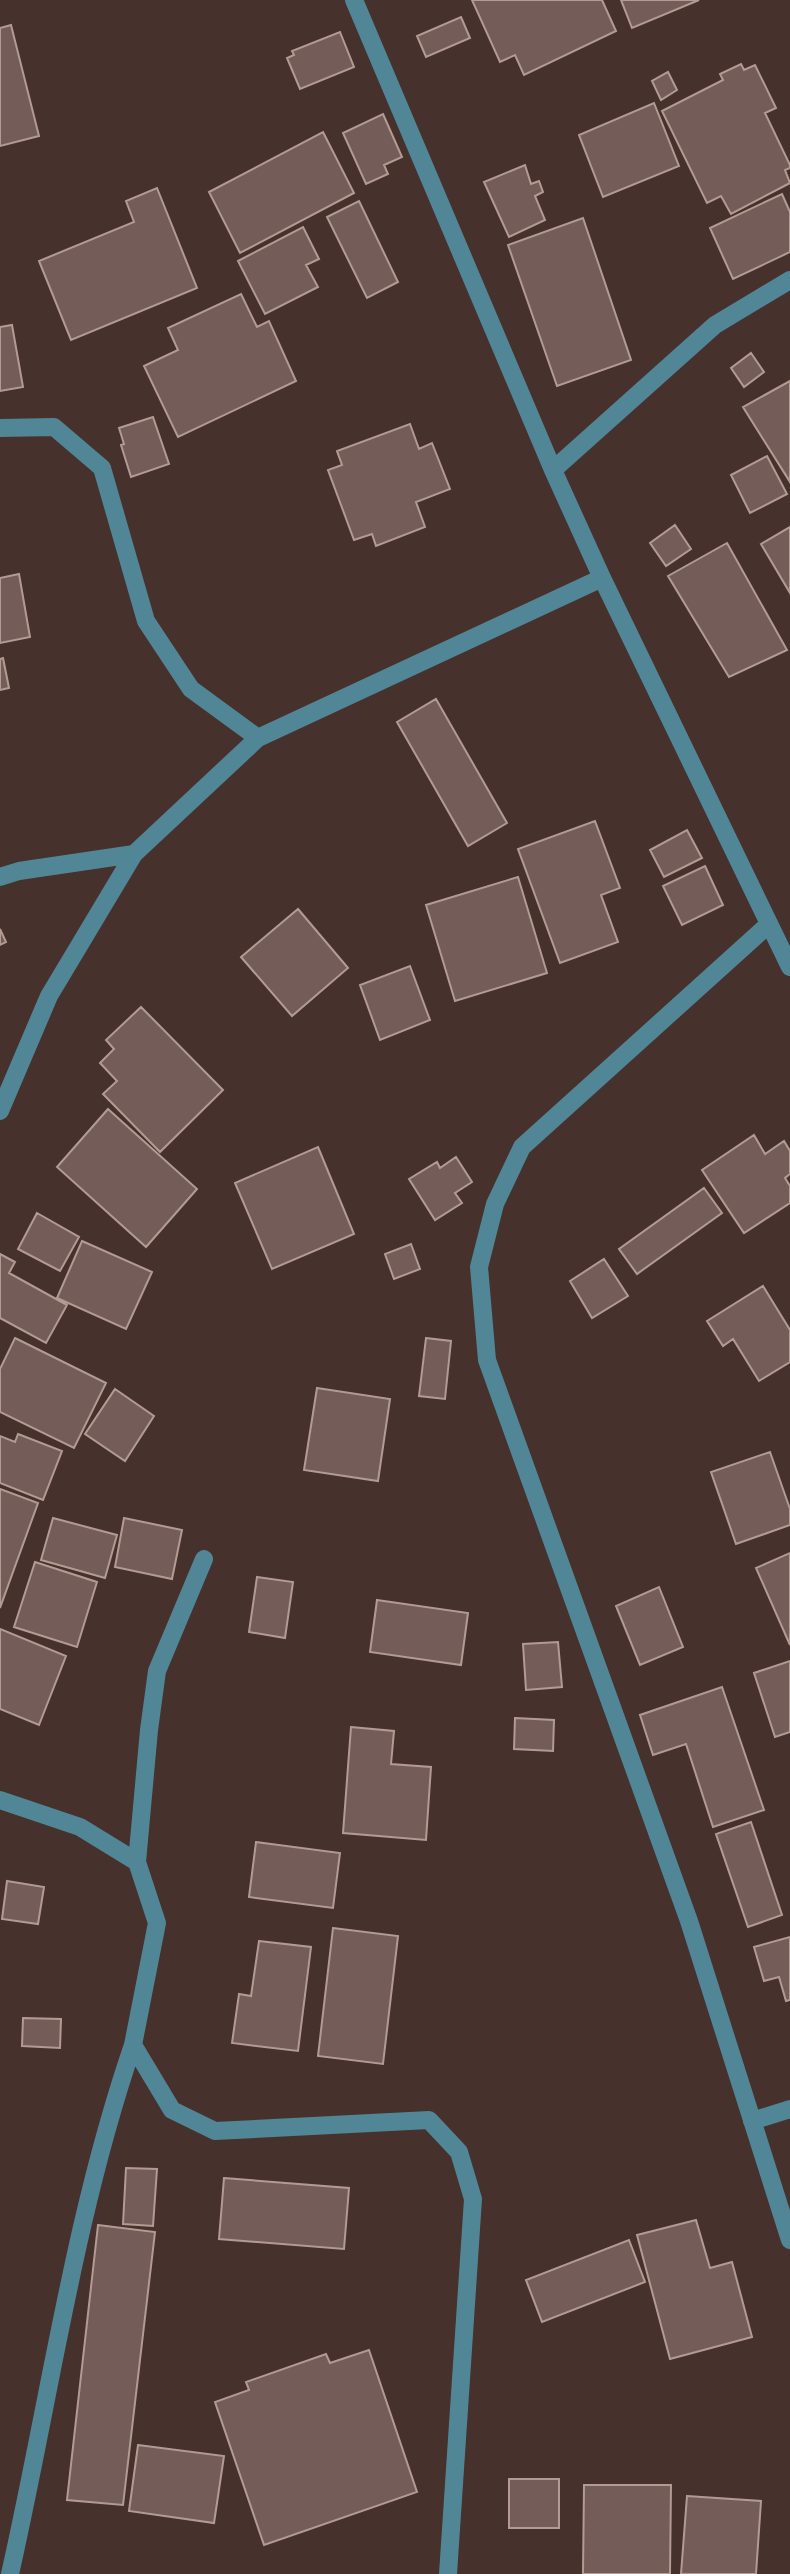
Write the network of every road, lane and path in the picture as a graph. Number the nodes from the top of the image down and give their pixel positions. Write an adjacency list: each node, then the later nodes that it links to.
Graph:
1 (354, 0): 4 (street)
2 (790, 280): 4 (street)
3 (0, 428): 6 (street)
4 (553, 470): 5 (street)
5 (602, 578): 6 (street); 9 (street)
6 (258, 738): 7 (street)
7 (134, 854): 8 (street); 11 (street)
8 (0, 877)
9 (768, 925): 10 (street); 17 (street)
10 (790, 967)
11 (0, 1111)
12 (204, 1559): 14 (street)
13 (0, 1800): 14 (street)
14 (137, 1862): 15 (street)
15 (133, 2045): 19 (street); 20 (street)
16 (790, 2109): 17 (street)
17 (752, 2121): 18 (street)
18 (790, 2240)
19 (10, 2574)
20 (448, 2574)

